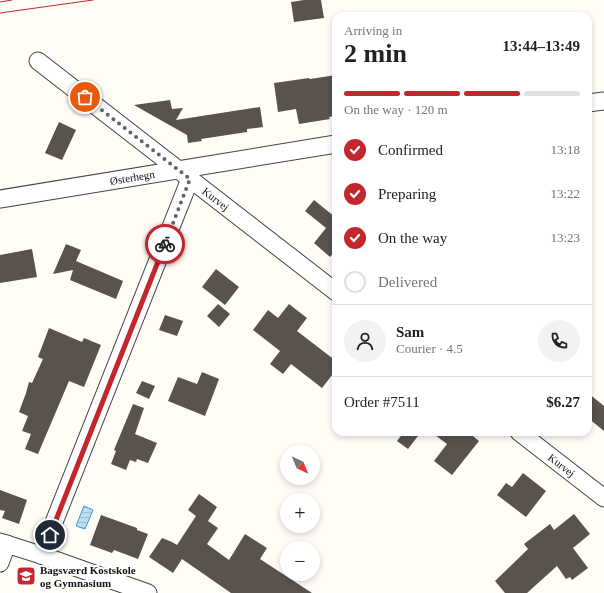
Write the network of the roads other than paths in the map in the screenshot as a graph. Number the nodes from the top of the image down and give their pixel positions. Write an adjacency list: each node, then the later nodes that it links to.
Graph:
1 (38, 61): 5 (street, Kurvej)
2 (604, 100): 3 (street)
3 (592, 102)
4 (332, 145): 5 (street, Østerhegn)
5 (185, 175): 6 (street, Østerhegn); 7 (street, Kurvej); 11 (street)
6 (0, 199)
7 (332, 289)
8 (523, 436): 9 (street, Kurvej)
9 (604, 498)
10 (3, 543): 11 (street); 12 (street)
11 (41, 555): 13 (street)
12 (0, 563)
13 (120, 588): 14 (street)
14 (148, 593)

